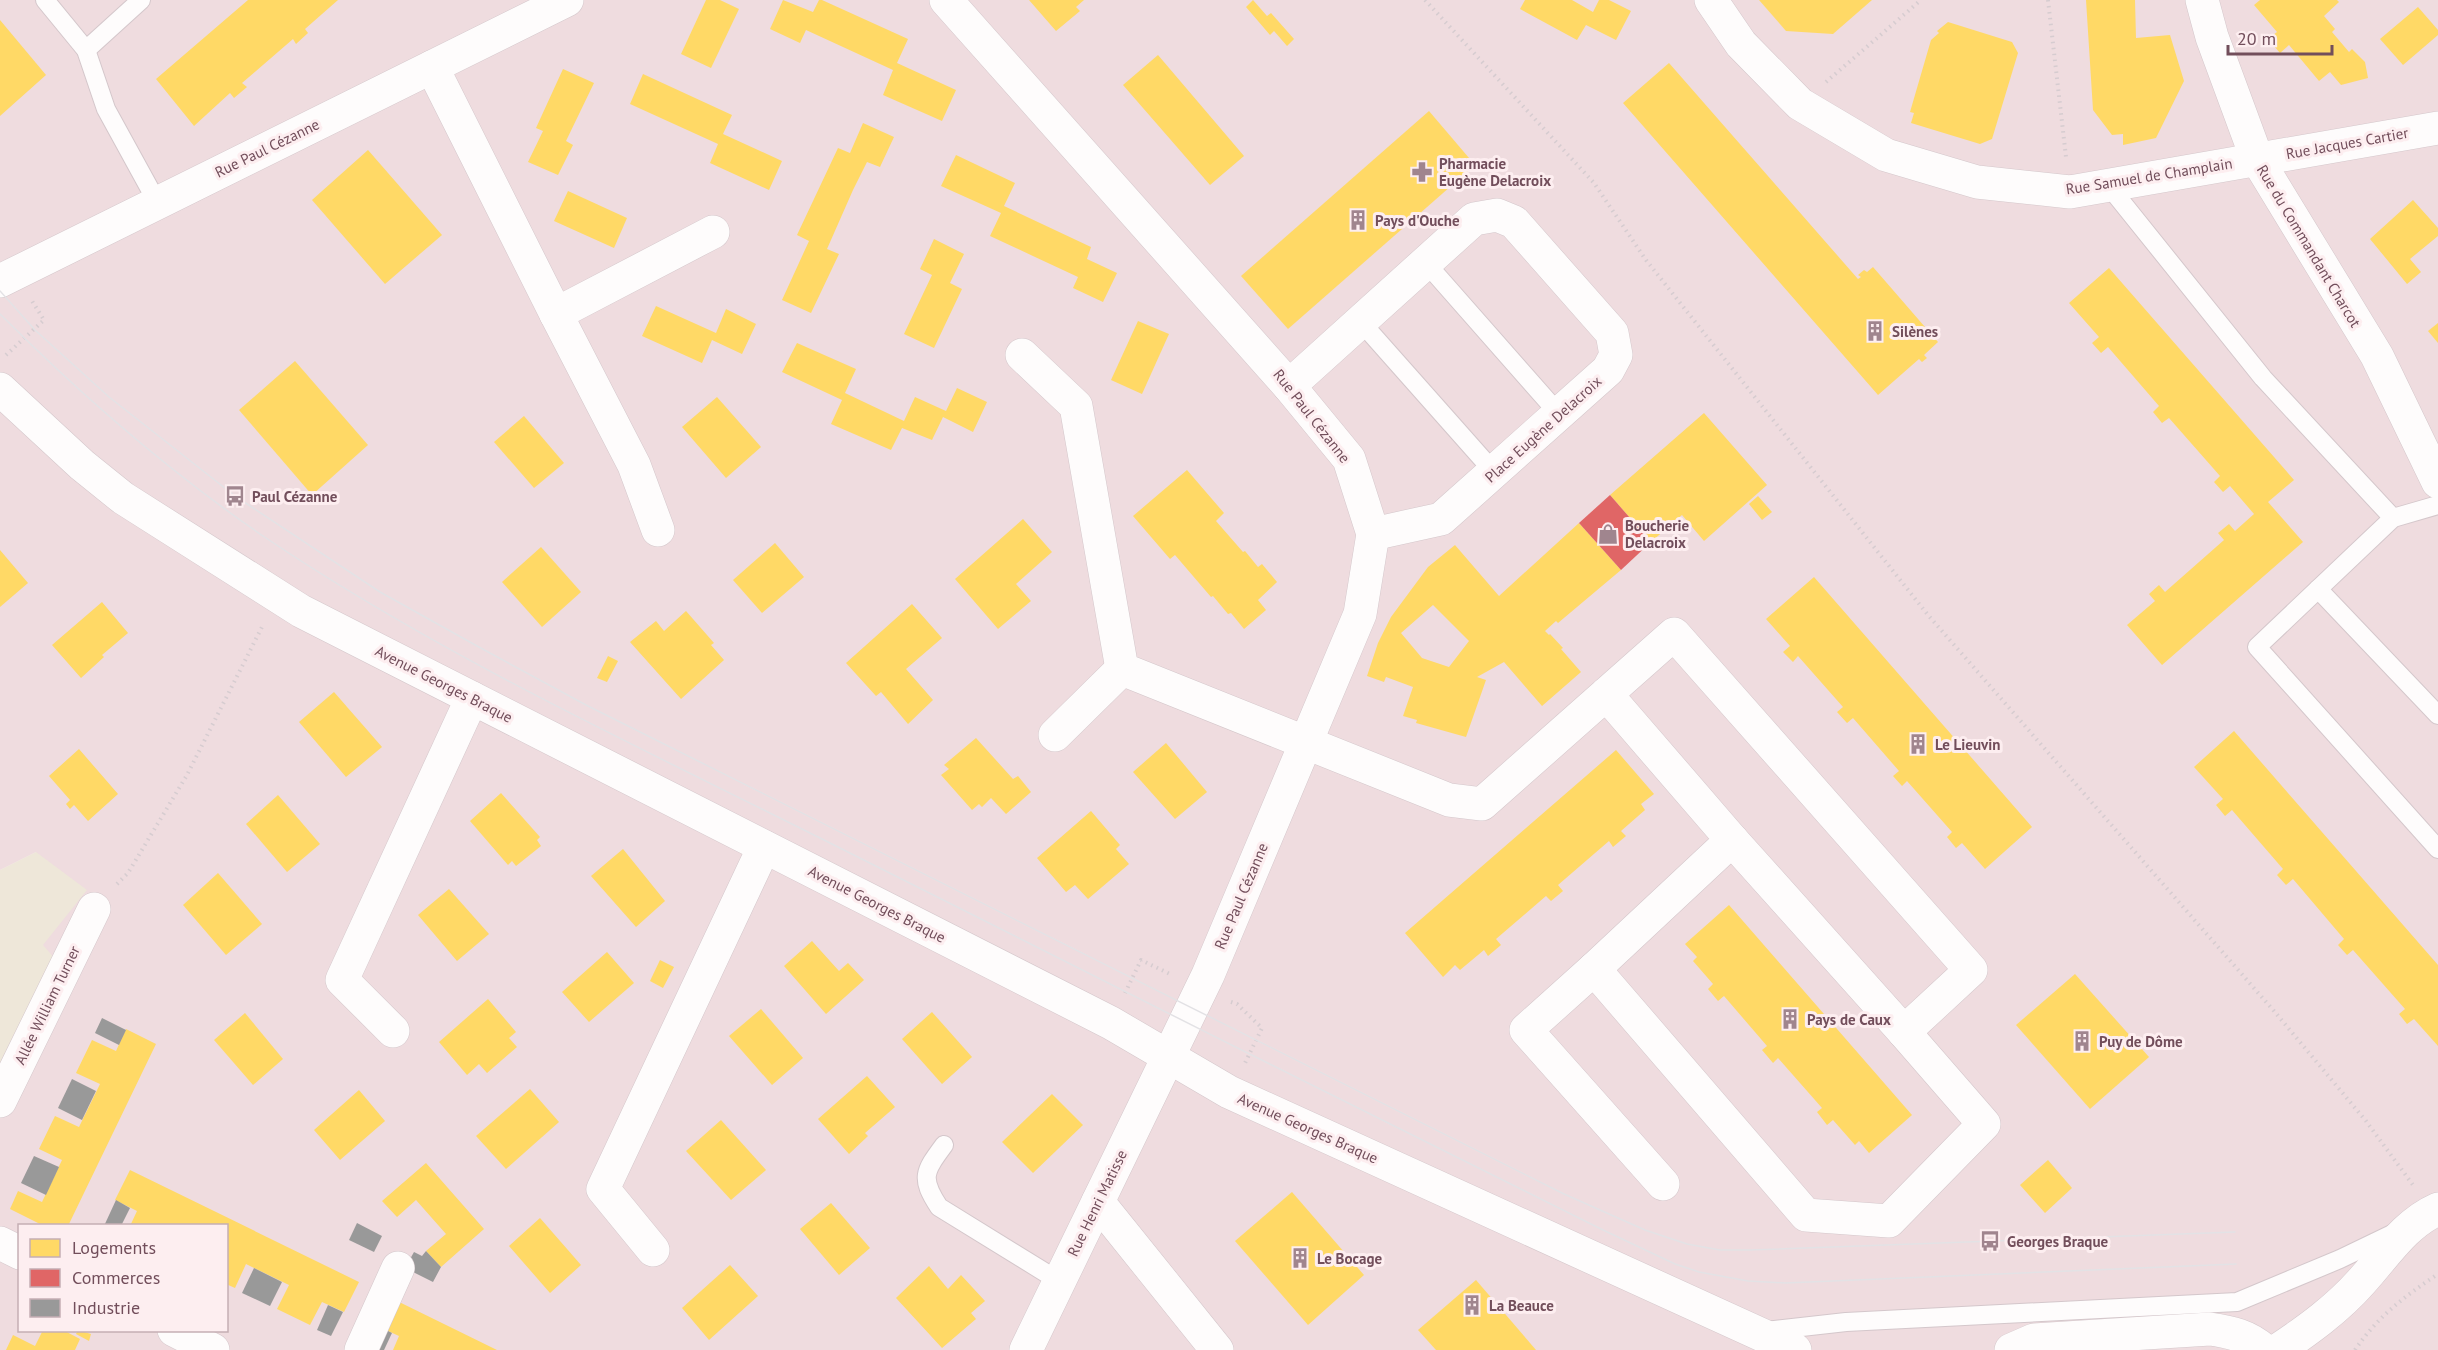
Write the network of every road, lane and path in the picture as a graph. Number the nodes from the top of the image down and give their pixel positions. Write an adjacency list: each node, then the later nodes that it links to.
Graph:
1 (45, 0): 11 (lane)
2 (141, 0): 11 (lane)
3 (567, 0): 10 (street, Rue Paul Cézanne)
4 (946, 0): 27 (street, Rue Paul Cézanne)
5 (1425, 0): 56 (path)
6 (1710, 0): 13 (street, Rue Samuel de Champlain)
7 (1921, 0): 13 (path)
8 (2048, 0): 17 (path)
9 (2202, 0): 15 (street, Rue du Commandant Charcot)
10 (532, 8): 12 (street, Rue Paul Cézanne)
11 (86, 50): 18 (lane)
12 (432, 67): 18 (street, Rue Paul Cézanne); 22 (street)
13 (1800, 104): 17 (street, Rue Samuel de Champlain)
14 (2438, 128): 15 (street, Rue Jacques Cartier)
15 (2257, 159): 16 (street, Rue Samuel de Champlain); 31 (street, Rue du Commandant Charcot)
16 (2108, 185): 17 (street, Rue Samuel de Champlain); 33 (lane)
17 (2070, 192)
18 (157, 202): 21 (street, Rue Paul Cézanne)
19 (713, 232): 22 (street)
20 (1426, 263): 24 (street, Place Eugène Delacroix); 29 (lane); 29 (street, Place Eugène Delacroix)
21 (0, 281)
22 (555, 314): 34 (street)
23 (44, 320): 26 (path)
24 (1361, 322): 27 (street, Place Eugène Delacroix); 30 (lane)
25 (1022, 355): 38 (street)
26 (0, 361)
27 (1289, 386): 35 (street, Rue Paul Cézanne)
28 (0, 389): 37 (street, Avenue Georges Braque)
29 (1559, 414): 30 (street, Place Eugène Delacroix)
30 (1494, 472): 35 (street, Place Eugène Delacroix)
31 (2438, 482)
32 (2438, 505): 33 (lane)
33 (2393, 518): 36 (lane)
34 (658, 530)
35 (1373, 534): 43 (street, Rue Paul Cézanne)
36 (2318, 589): 41 (lane); 46 (lane)
37 (278, 596): 40 (street, Avenue Georges Braque); 47 (path)
38 (1122, 669): 42 (street); 43 (street)
39 (1606, 694): 43 (street); 44 (street); 50 (street)
40 (472, 698): 45 (street, Avenue Georges Braque); 49 (street)
41 (2438, 715)
42 (1055, 735)
43 (1306, 741): 51 (street, Rue Paul Cézanne)
44 (1732, 840): 48 (street); 50 (street)
45 (764, 847): 51 (street, Avenue Georges Braque); 58 (street)
46 (2438, 849)
47 (94, 909): 52 (street, Allée William Turner)
48 (1594, 969): 50 (street); 54 (street)
49 (393, 1031)
50 (1904, 1032)
51 (1168, 1057): 55 (street, Rue Henri Matisse); 66 (street, Avenue Georges Braque)
52 (0, 1101)
53 (944, 1145): 62 (lane)
54 (1663, 1184)
55 (1098, 1202): 62 (street, Rue Henri Matisse); 71 (street)
56 (2426, 1216): 63 (lane); 74 (street)
57 (0, 1243): 59 (street)
58 (653, 1250)
59 (18, 1252)
60 (398, 1268): 69 (street)
61 (2438, 1274): 75 (path)
62 (1059, 1281): 70 (street, Rue Henri Matisse)
63 (2186, 1305): 64 (lane); 67 (lane)
64 (2210, 1329): 67 (street); 73 (street)
65 (178, 1332): 68 (street)
66 (1757, 1332): 67 (lane); 72 (street, Avenue Georges Braque)
67 (2030, 1334)
68 (213, 1350)
69 (361, 1350)
70 (1026, 1350)
71 (1217, 1350)
72 (1795, 1350)
73 (2264, 1350)
74 (2278, 1350)
75 (2355, 1350)

